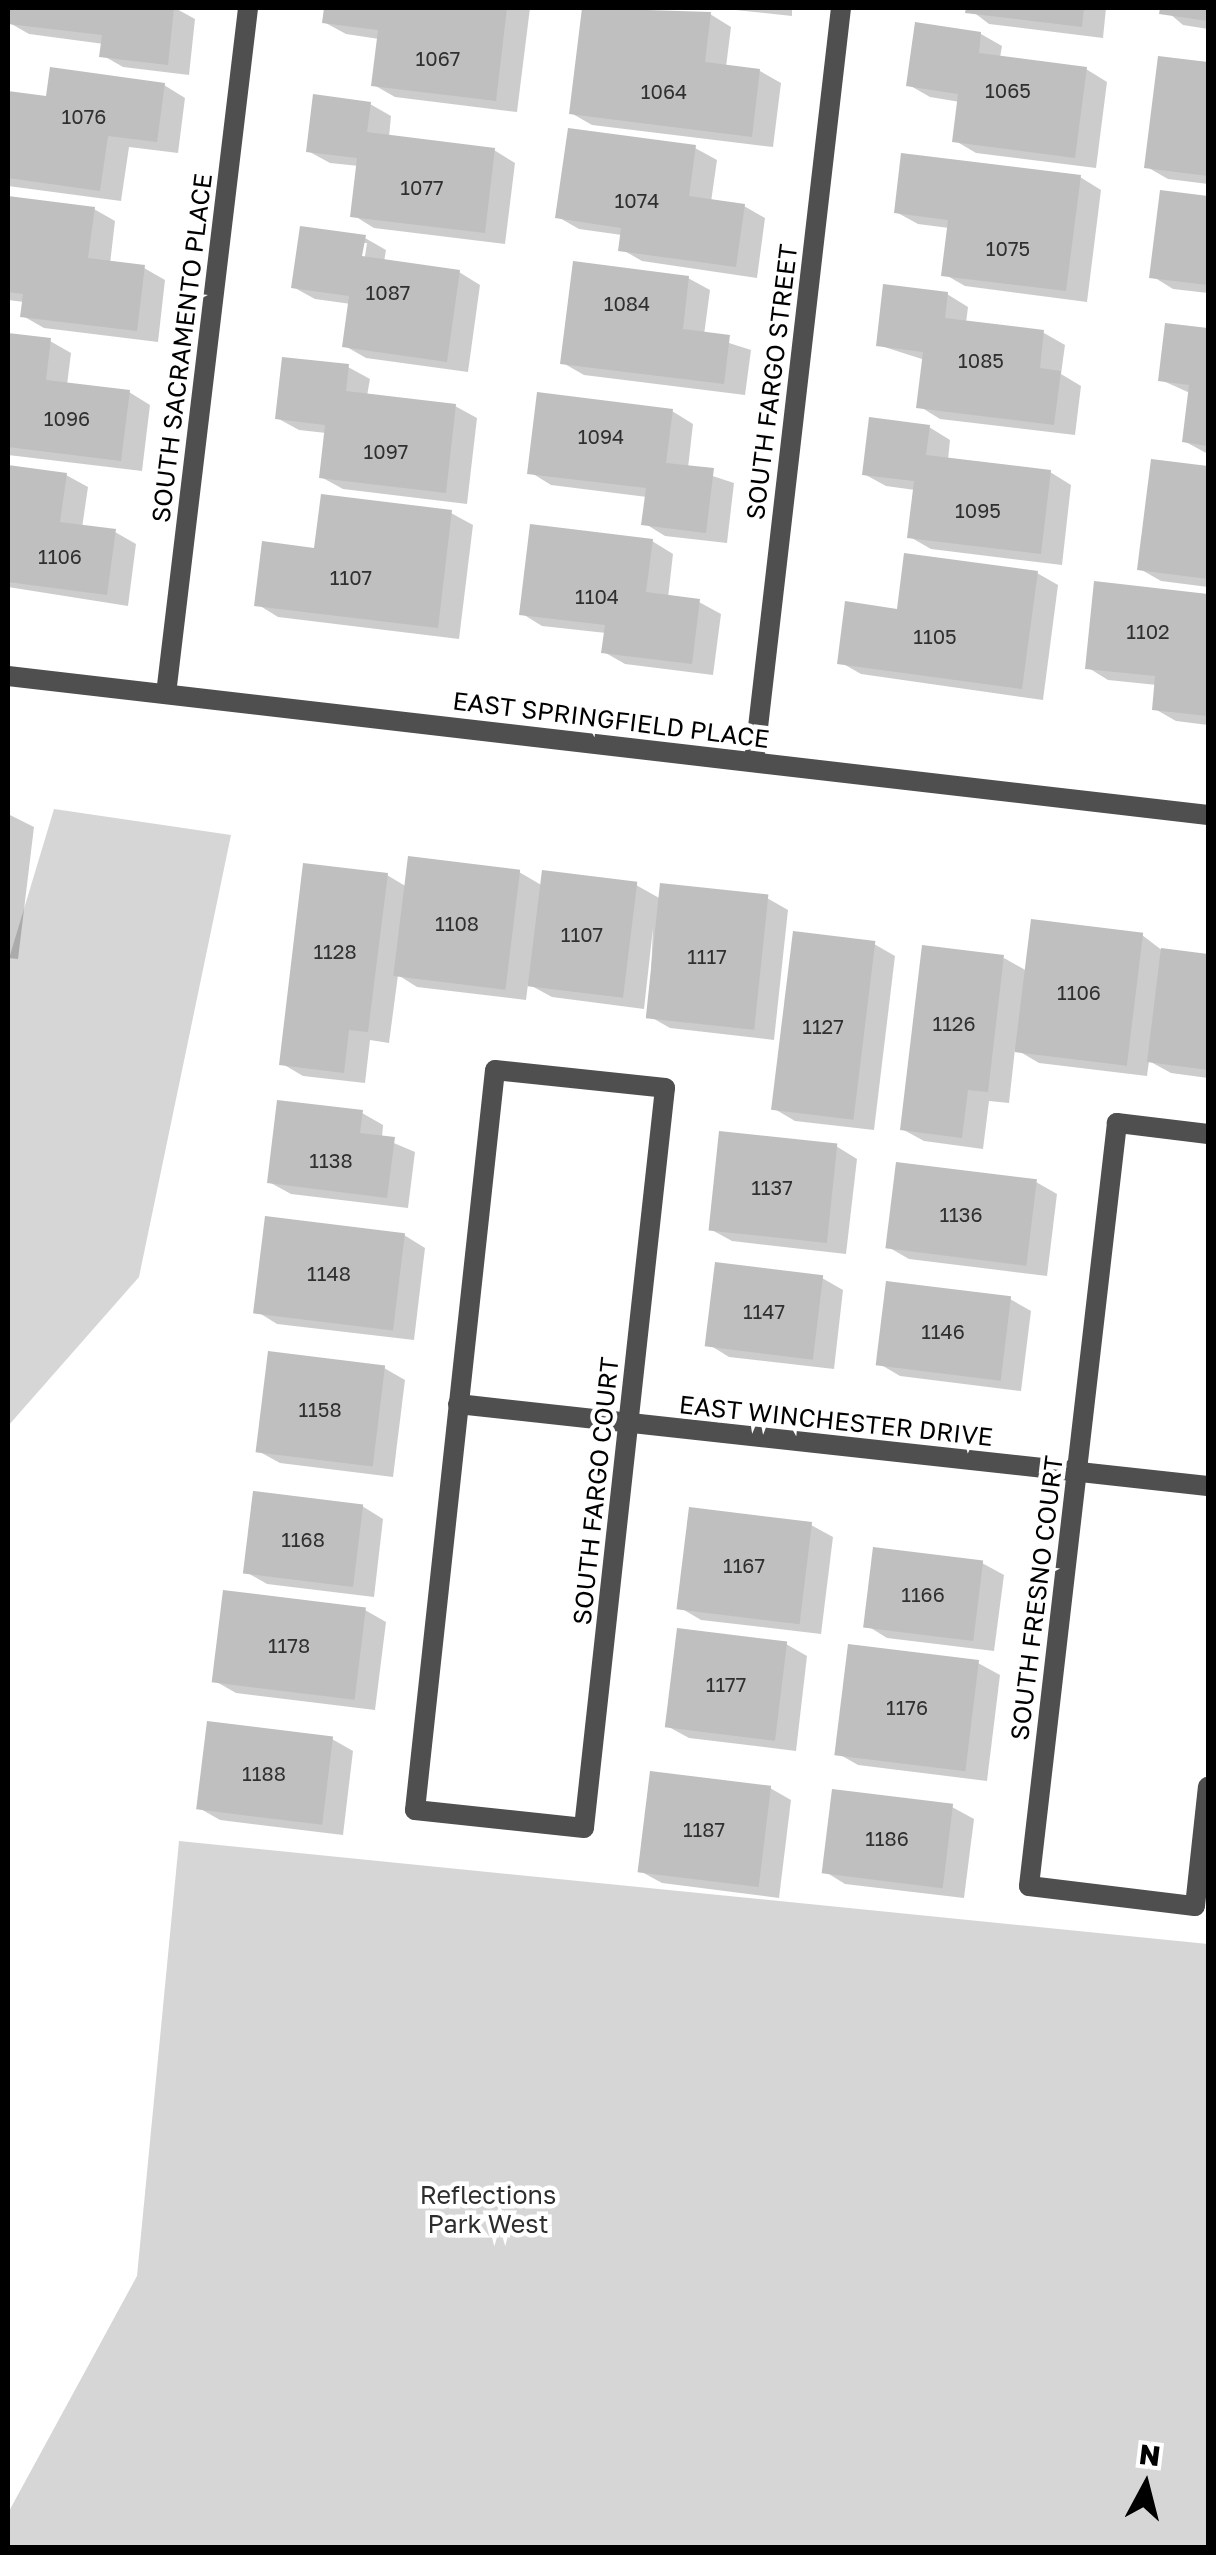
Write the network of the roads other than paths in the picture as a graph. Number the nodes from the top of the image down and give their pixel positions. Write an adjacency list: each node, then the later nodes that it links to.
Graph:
1 (248, 8): 4 (street, SOUTH SACRAMENTO PLACE)
2 (841, 8): 5 (street, SOUTH FARGO STREET)
3 (8, 676): 4 (street, EAST SPRINGFIELD PLACE)
4 (166, 694): 5 (street, EAST SPRINGFIELD PLACE)
5 (754, 762): 6 (street, EAST SPRINGFIELD PLACE)
6 (1208, 815)
7 (1208, 1134): 10 (street, SOUTH FRESNO COURT)
8 (458, 1404): 9 (street, EAST WINCHESTER DRIVE); 9 (street, SOUTH FARGO COURT); 9 (street, SOUTH FARGO COURT)
9 (628, 1424): 10 (street, EAST WINCHESTER DRIVE)
10 (1076, 1472): 11 (street, EAST WINCHESTER DRIVE); 12 (street, SOUTH FRESNO COURT)
11 (1208, 1486)
12 (1208, 1787)

